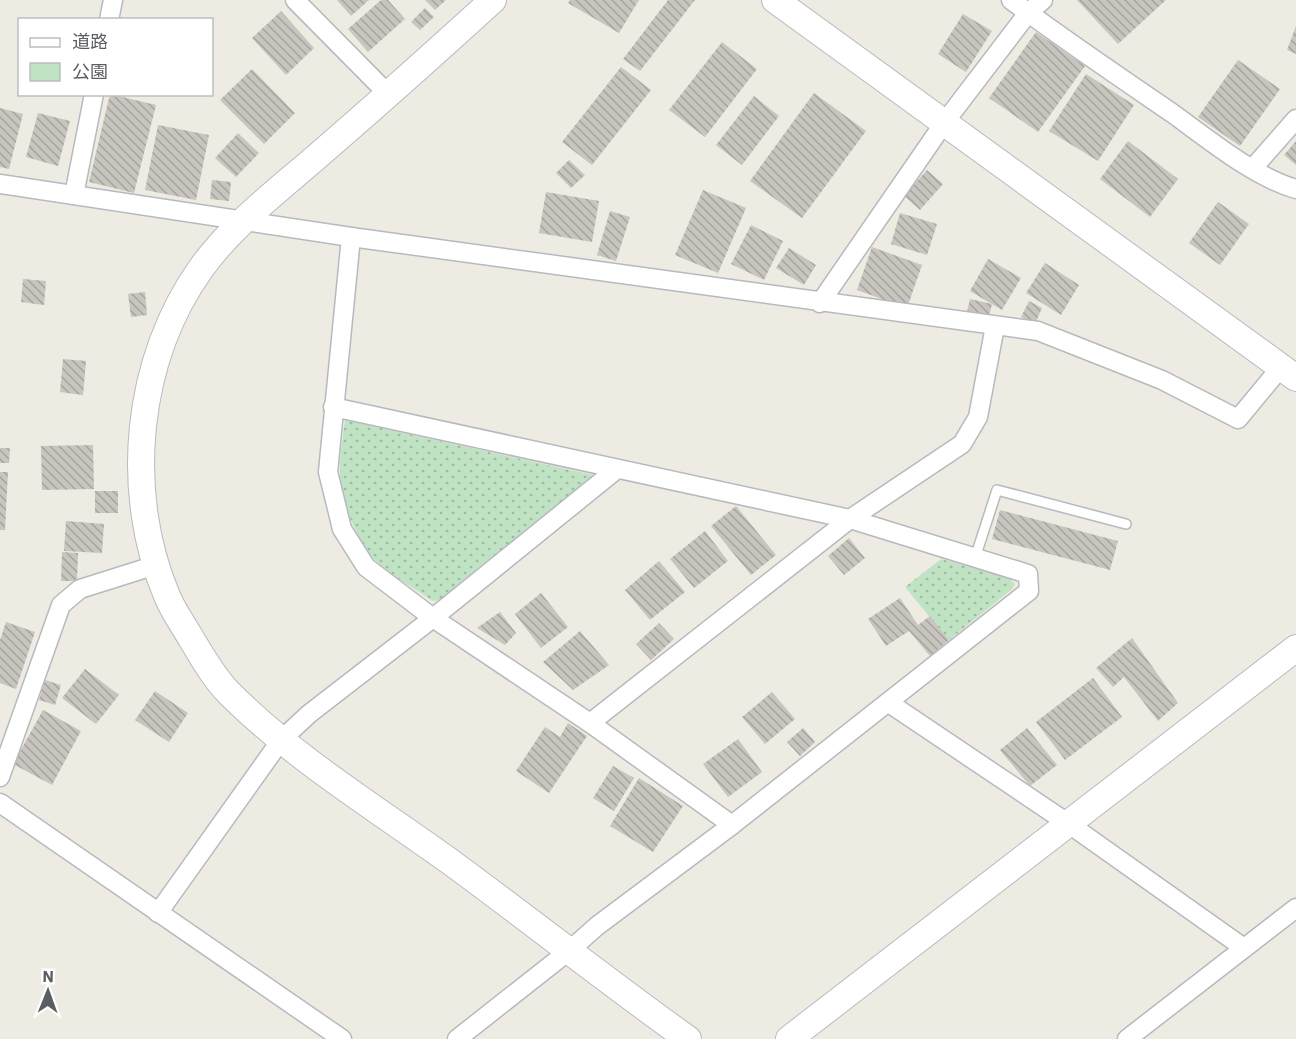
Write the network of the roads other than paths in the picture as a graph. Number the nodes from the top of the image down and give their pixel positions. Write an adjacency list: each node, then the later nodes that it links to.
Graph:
1 (113, 0): 8 (street)
2 (295, 0): 9 (street)
3 (493, 0): 9 (street)
4 (775, 0): 12 (street)
5 (1011, 0): 7 (street)
6 (1043, 0): 7 (street)
7 (1028, 13): 12 (street); 13 (street)
8 (109, 18)
9 (389, 94): 17 (street)
10 (94, 96): 16 (street)
11 (1296, 119): 13 (street)
12 (944, 123): 19 (street); 21 (street)
13 (1252, 168): 15 (street)
14 (0, 184): 16 (street)
15 (1296, 189)
16 (74, 195): 17 (street)
17 (243, 221): 18 (street); 27 (street)
18 (351, 237): 19 (street); 22 (street)
19 (820, 303): 20 (street)
20 (995, 326): 21 (street); 24 (street)
21 (1289, 372)
22 (333, 407): 23 (street); 28 (street)
23 (617, 469): 24 (street); 28 (street)
24 (850, 519): 26 (street); 31 (street)
25 (1126, 524): 26 (lane)
26 (975, 558): 30 (street)
27 (156, 565): 32 (street); 33 (street)
28 (433, 618): 31 (street); 32 (street)
29 (1296, 648): 35 (street)
30 (889, 703): 35 (street); 36 (street)
31 (590, 723): 36 (street)
32 (281, 740): 38 (street); 40 (street)
33 (0, 777)
34 (0, 803): 38 (street)
35 (1069, 824): 39 (street); 44 (street)
36 (732, 825): 40 (street)
37 (1296, 908): 39 (street)
38 (158, 913): 41 (street)
39 (1244, 948): 45 (street)
40 (570, 950): 42 (street); 43 (street)
41 (342, 1039)
42 (457, 1039)
43 (688, 1039)
44 (789, 1039)
45 (1127, 1039)

